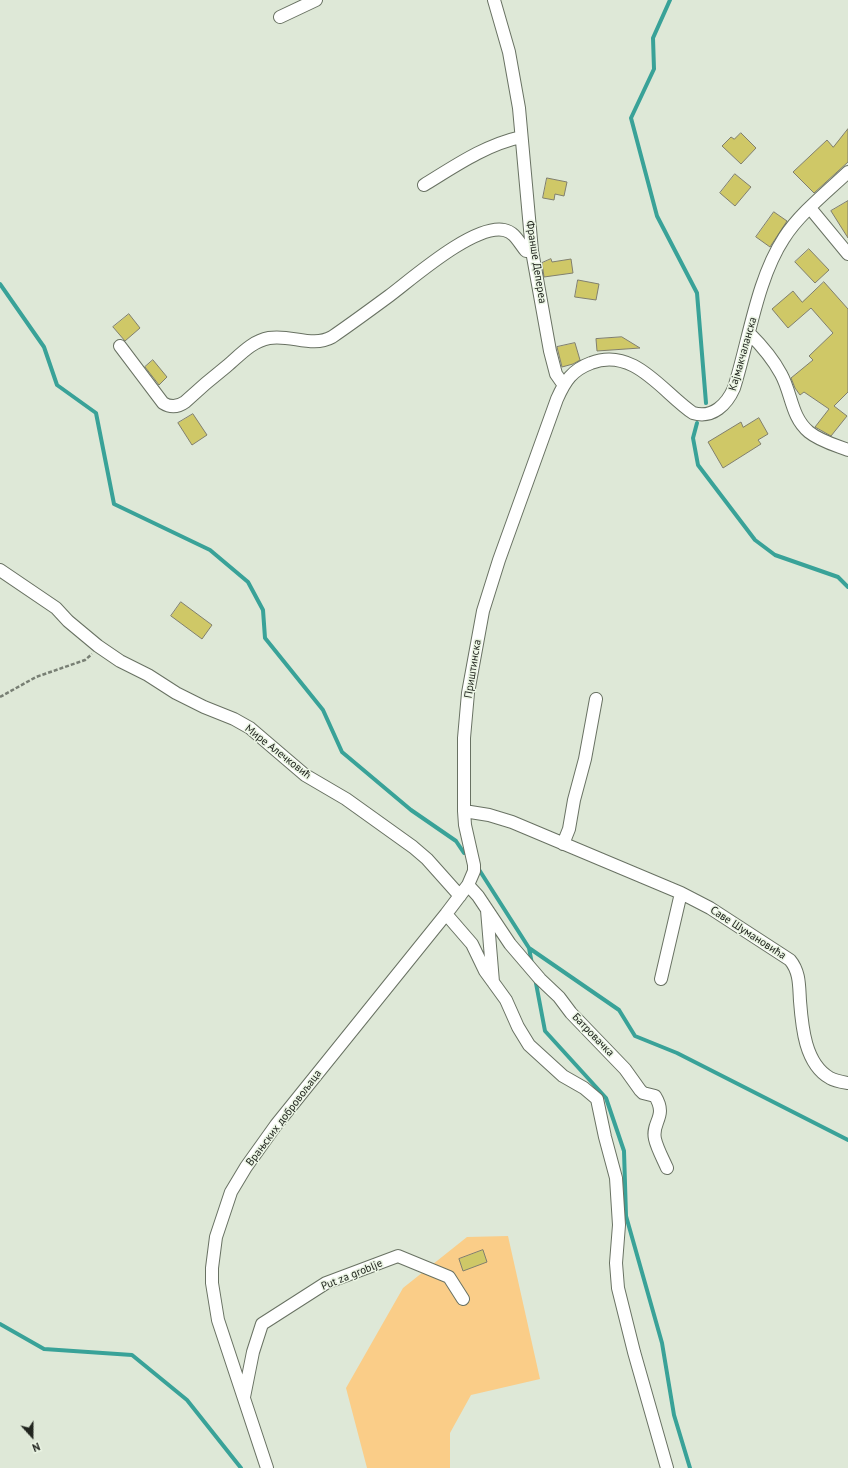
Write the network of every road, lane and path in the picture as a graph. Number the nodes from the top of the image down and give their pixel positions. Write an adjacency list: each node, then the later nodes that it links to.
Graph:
1 (316, 0): 3 (street)
2 (494, 0): 4 (street, Франше Депереа)
3 (280, 16)
4 (521, 138): 6 (street); 8 (street, Франше Депереа)
5 (848, 172): 7 (street, Кајмакчаланска)
6 (424, 185)
7 (810, 208): 9 (street); 10 (street, Кајмакчаланска)
8 (532, 251): 11 (street); 12 (street, Франше Депереа)
9 (848, 254)
10 (749, 333): 12 (street, Кајмакчаланска); 14 (street)
11 (120, 346)
12 (563, 384): 13 (street, Кајмакчаланска)
13 (539, 446): 19 (street, Приштинска)
14 (848, 450)
15 (0, 570): 16 (street, Мире Алечковић)
16 (98, 646): 17 (path); 23 (street, Мире Алечковић)
17 (0, 698)
18 (596, 699): 20 (street)
19 (464, 810): 20 (street, Саве Шумановића); 21 (street, Приштинска)
20 (563, 844): 22 (street, Саве Шумановића)
21 (468, 885): 23 (street, Приштинска); 24 (street, Батровачка)
22 (681, 892): 26 (street); 28 (street, Саве Шумановића)
23 (460, 896): 25 (street, Врањских добровољаца)
24 (487, 909): 27 (street); 29 (street, Батровачка)
25 (446, 914): 27 (street); 31 (street, Врањских добровољаца)
26 (661, 979)
27 (493, 982): 33 (street)
28 (848, 1083)
29 (667, 1168)
30 (463, 1299): 31 (street, Put za groblje)
31 (244, 1398): 32 (street, Врањских добровољаца)
32 (267, 1468)
33 (667, 1468)

